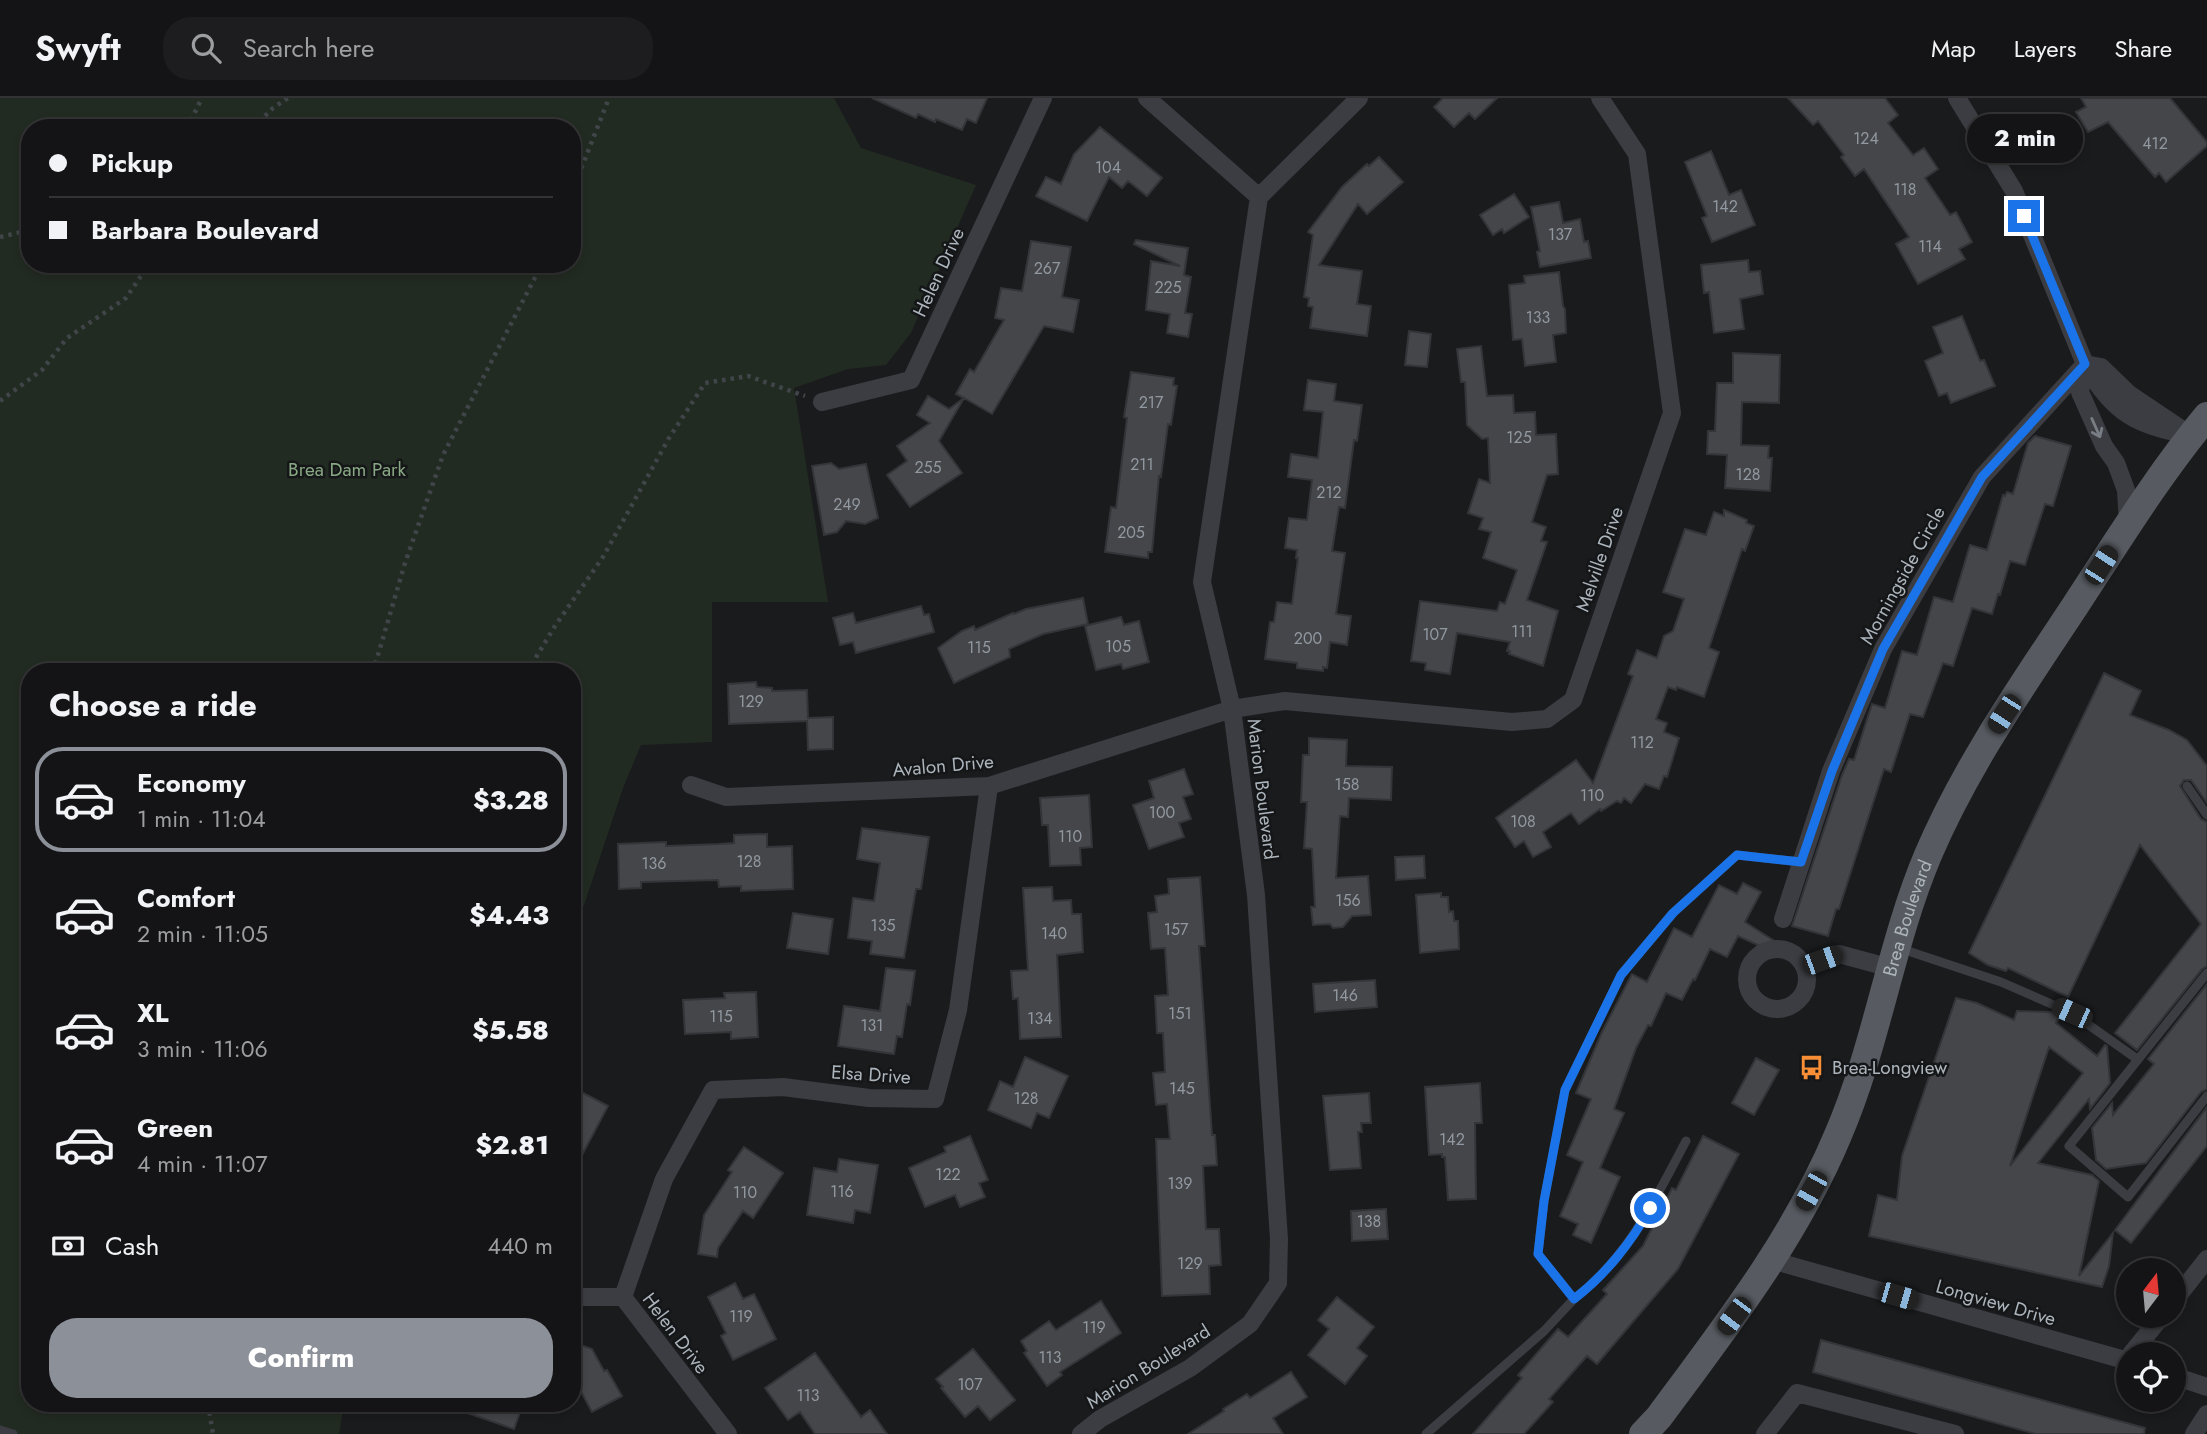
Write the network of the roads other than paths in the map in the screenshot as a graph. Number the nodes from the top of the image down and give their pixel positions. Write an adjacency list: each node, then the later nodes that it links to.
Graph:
1 (1043, 98): 8 (street, Helen Drive)
2 (1147, 98): 6 (street)
3 (1359, 98): 6 (street)
4 (1600, 98): 11 (street, Melville Drive)
5 (1957, 98): 7 (street)
6 (1259, 197): 11 (street, Marion Boulevard)
7 (2085, 364): 9 (street); 10 (street, one-way to 10); 16 (street, Morningside Circle)
8 (822, 402)
9 (2199, 426): 10 (main road, Brea Boulevard)
10 (2128, 525): 18 (main road, Brea Boulevard)
11 (1232, 709): 13 (street, Avalon Drive); 39 (street, Marion Boulevard)
12 (691, 785): 13 (street, Avalon Drive)
13 (989, 786): 28 (street, Elsa Drive)
14 (2187, 786): 15 (lane)
15 (2207, 815)
16 (1801, 862): 17 (street, Morningside Circle); 29 (lane)
17 (1783, 919)
18 (1894, 958): 19 (street); 21 (lane); 25 (main road, Brea Boulevard)
19 (1805, 967)
20 (2207, 973): 21 (lane)
21 (2137, 1059): 22 (lane)
22 (2207, 1096)
23 (1686, 1141): 29 (lane)
24 (2207, 1259): 26 (street)
25 (1771, 1260): 32 (street, Longview Drive); 41 (main road, Brea Boulevard)
26 (2186, 1286)
27 (581, 1297): 28 (street, Helen Drive)
28 (623, 1297): 38 (street, Helen Drive)
29 (1574, 1299): 40 (lane)
30 (2152, 1328): 31 (street)
31 (2141, 1342)
32 (2116, 1355)
33 (2186, 1380): 34 (street)
34 (2207, 1387)
35 (2207, 1414): 44 (street)
36 (0, 1430): 37 (lane)
37 (13, 1434)
38 (728, 1434)
39 (1081, 1434)
40 (1426, 1434)
41 (1643, 1434)
42 (1765, 1434): 43 (street)
43 (1955, 1434)
44 (2194, 1434)

